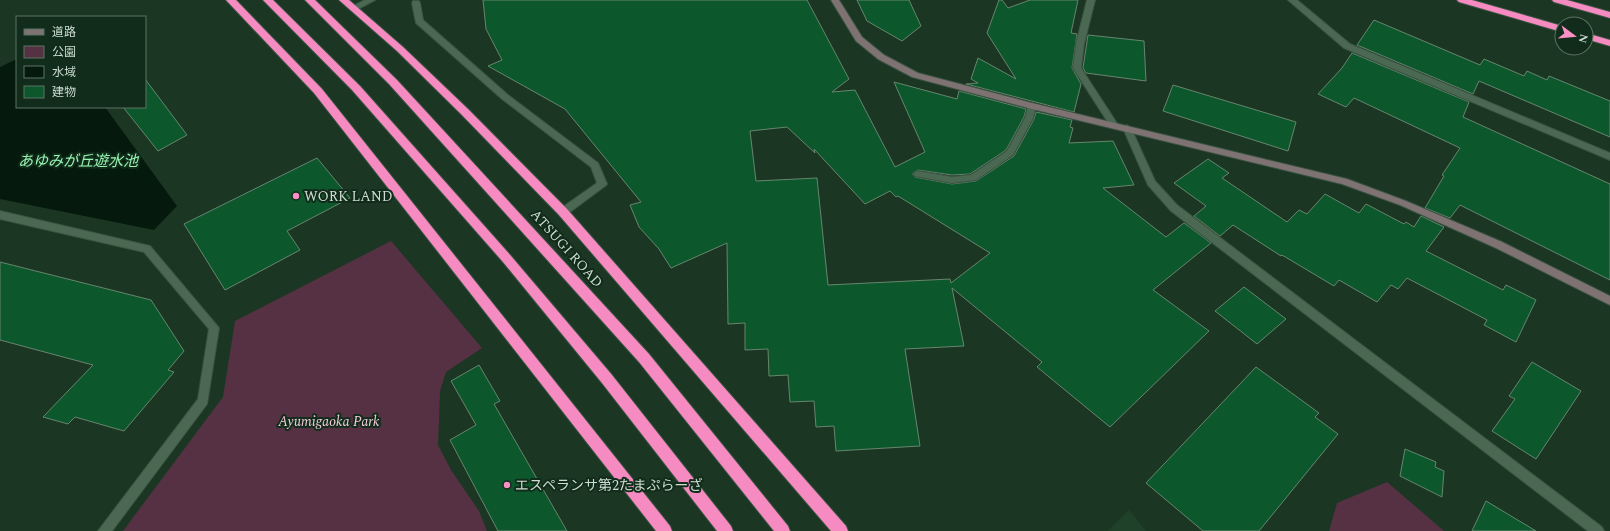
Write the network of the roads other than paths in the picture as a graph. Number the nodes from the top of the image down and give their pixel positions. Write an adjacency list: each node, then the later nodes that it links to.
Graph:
1 (231, 0): 25 (highway)
2 (268, 0): 26 (highway)
3 (310, 0): 27 (highway, ATSUGI ROAD)
4 (371, 0): 11 (street)
5 (836, 0): 16 (street)
6 (1091, 0): 17 (street)
7 (1292, 0): 19 (street)
8 (1462, 0): 13 (highway)
9 (1557, 0): 12 (highway)
10 (417, 1): 21 (street)
11 (349, 4): 21 (highway)
12 (1610, 15)
13 (1554, 27)
14 (1594, 38): 15 (highway)
15 (1610, 43)
16 (1032, 106): 17 (street); 20 (street)
17 (1114, 125): 18 (street)
18 (1127, 128): 23 (street); 29 (street)
19 (1610, 157)
20 (918, 174)
21 (564, 212): 28 (highway)
22 (0, 215): 24 (street)
23 (1610, 301)
24 (104, 531)
25 (665, 531)
26 (726, 531)
27 (784, 531)
28 (841, 531)
29 (1598, 531)

